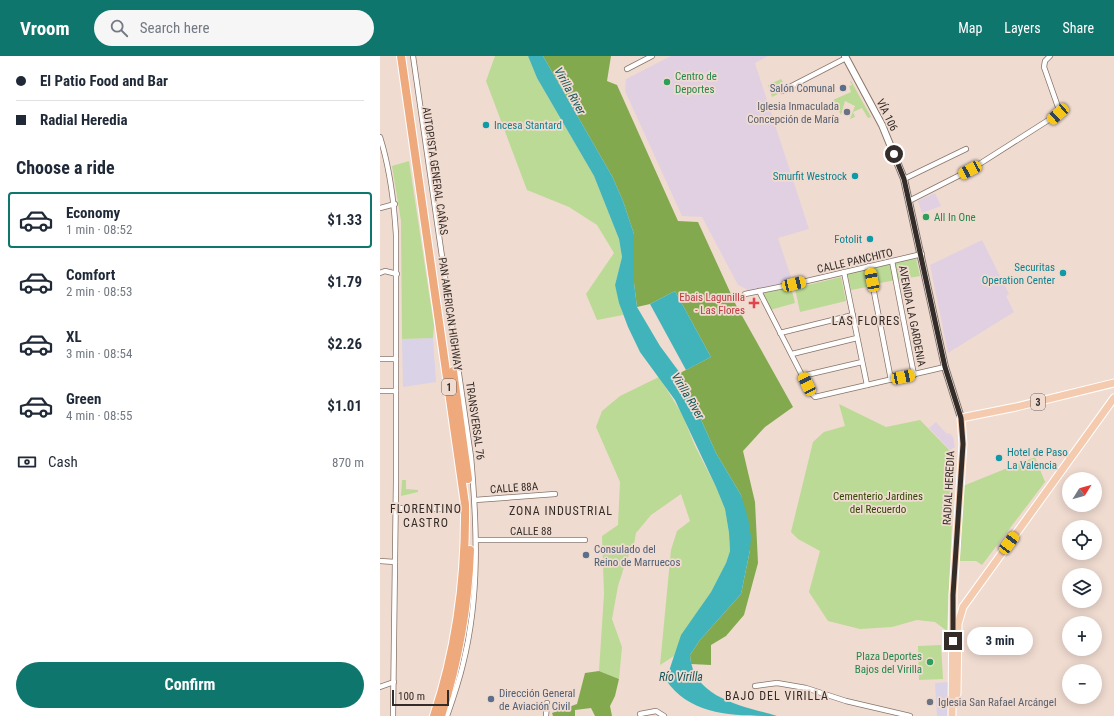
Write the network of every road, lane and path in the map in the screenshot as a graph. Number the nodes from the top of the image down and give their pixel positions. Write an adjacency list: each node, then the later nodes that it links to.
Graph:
1 (402, 56): 58 (highway, PAN AMERICAN HIGHWAY / 1)
2 (407, 56): 59 (highway, AUTOPISTA GENERAL CAÑAS / 1)
3 (413, 56): 43 (street, TRANSVERSAL 76)
4 (652, 56): 7 (street)
5 (1050, 56): 12 (street)
6 (845, 57): 8 (street); 11 (main road, VÍA 106)
7 (626, 70)
8 (782, 91)
9 (380, 137): 13 (street)
10 (966, 149): 11 (street)
11 (904, 179): 12 (main road, VÍA 106)
12 (909, 201): 15 (main road, VÍA 106)
13 (394, 204): 14 (street); 20 (street)
14 (380, 208)
15 (922, 254): 16 (street, CALLE PANCHITO); 30 (main road, VÍA 106)
16 (892, 261): 17 (street, CALLE PANCHITO); 31 (street, AVENIDA LA GARDENIA)
17 (869, 266): 18 (street, CALLE PANCHITO); 33 (street)
18 (844, 272): 21 (street, CALLE PANCHITO); 23 (street)
19 (380, 273): 20 (street)
20 (397, 274): 28 (street)
21 (759, 291): 22 (street, CALLE PANCHITO); 24 (street)
22 (745, 294)
23 (853, 316): 24 (street); 25 (street)
24 (780, 332): 26 (street)
25 (857, 338): 26 (street); 29 (street)
26 (792, 354): 32 (street)
27 (380, 359): 28 (street)
28 (396, 359): 37 (street)
29 (862, 362): 32 (street); 35 (street)
30 (945, 367): 31 (street); 40 (main road, VÍA 106)
31 (914, 375): 33 (street)
32 (802, 376): 35 (street)
33 (891, 380): 35 (street)
34 (1113, 384): 39 (main road); 40 (main road, 3)
35 (867, 385)
36 (380, 391): 37 (street)
37 (396, 391): 44 (street)
38 (1114, 398): 39 (main road)
39 (1102, 412): 50 (main road)
40 (961, 418): 41 (main road, RADIAL HEREDIA)
41 (960, 489): 50 (main road); 64 (main road, RADIAL HEREDIA)
42 (555, 494): 43 (street, CALLE 88A)
43 (475, 500): 46 (street, TRANSVERSAL 76)
44 (396, 508): 45 (street); 49 (street)
45 (449, 508)
46 (476, 540): 47 (street, CALLE 88); 60 (street, TRANSVERSAL 76)
47 (585, 540)
48 (380, 561): 49 (street)
49 (395, 562): 51 (street)
50 (977, 586): 65 (main road)
51 (394, 682): 53 (street); 57 (street)
52 (755, 686): 63 (street)
53 (380, 687)
54 (547, 703): 61 (street)
55 (640, 714): 56 (street)
56 (647, 715): 62 (street)
57 (393, 716)
58 (434, 716)
59 (440, 716)
60 (447, 716)
61 (546, 716)
62 (664, 716)
63 (910, 716)
64 (952, 716)
65 (957, 716)

